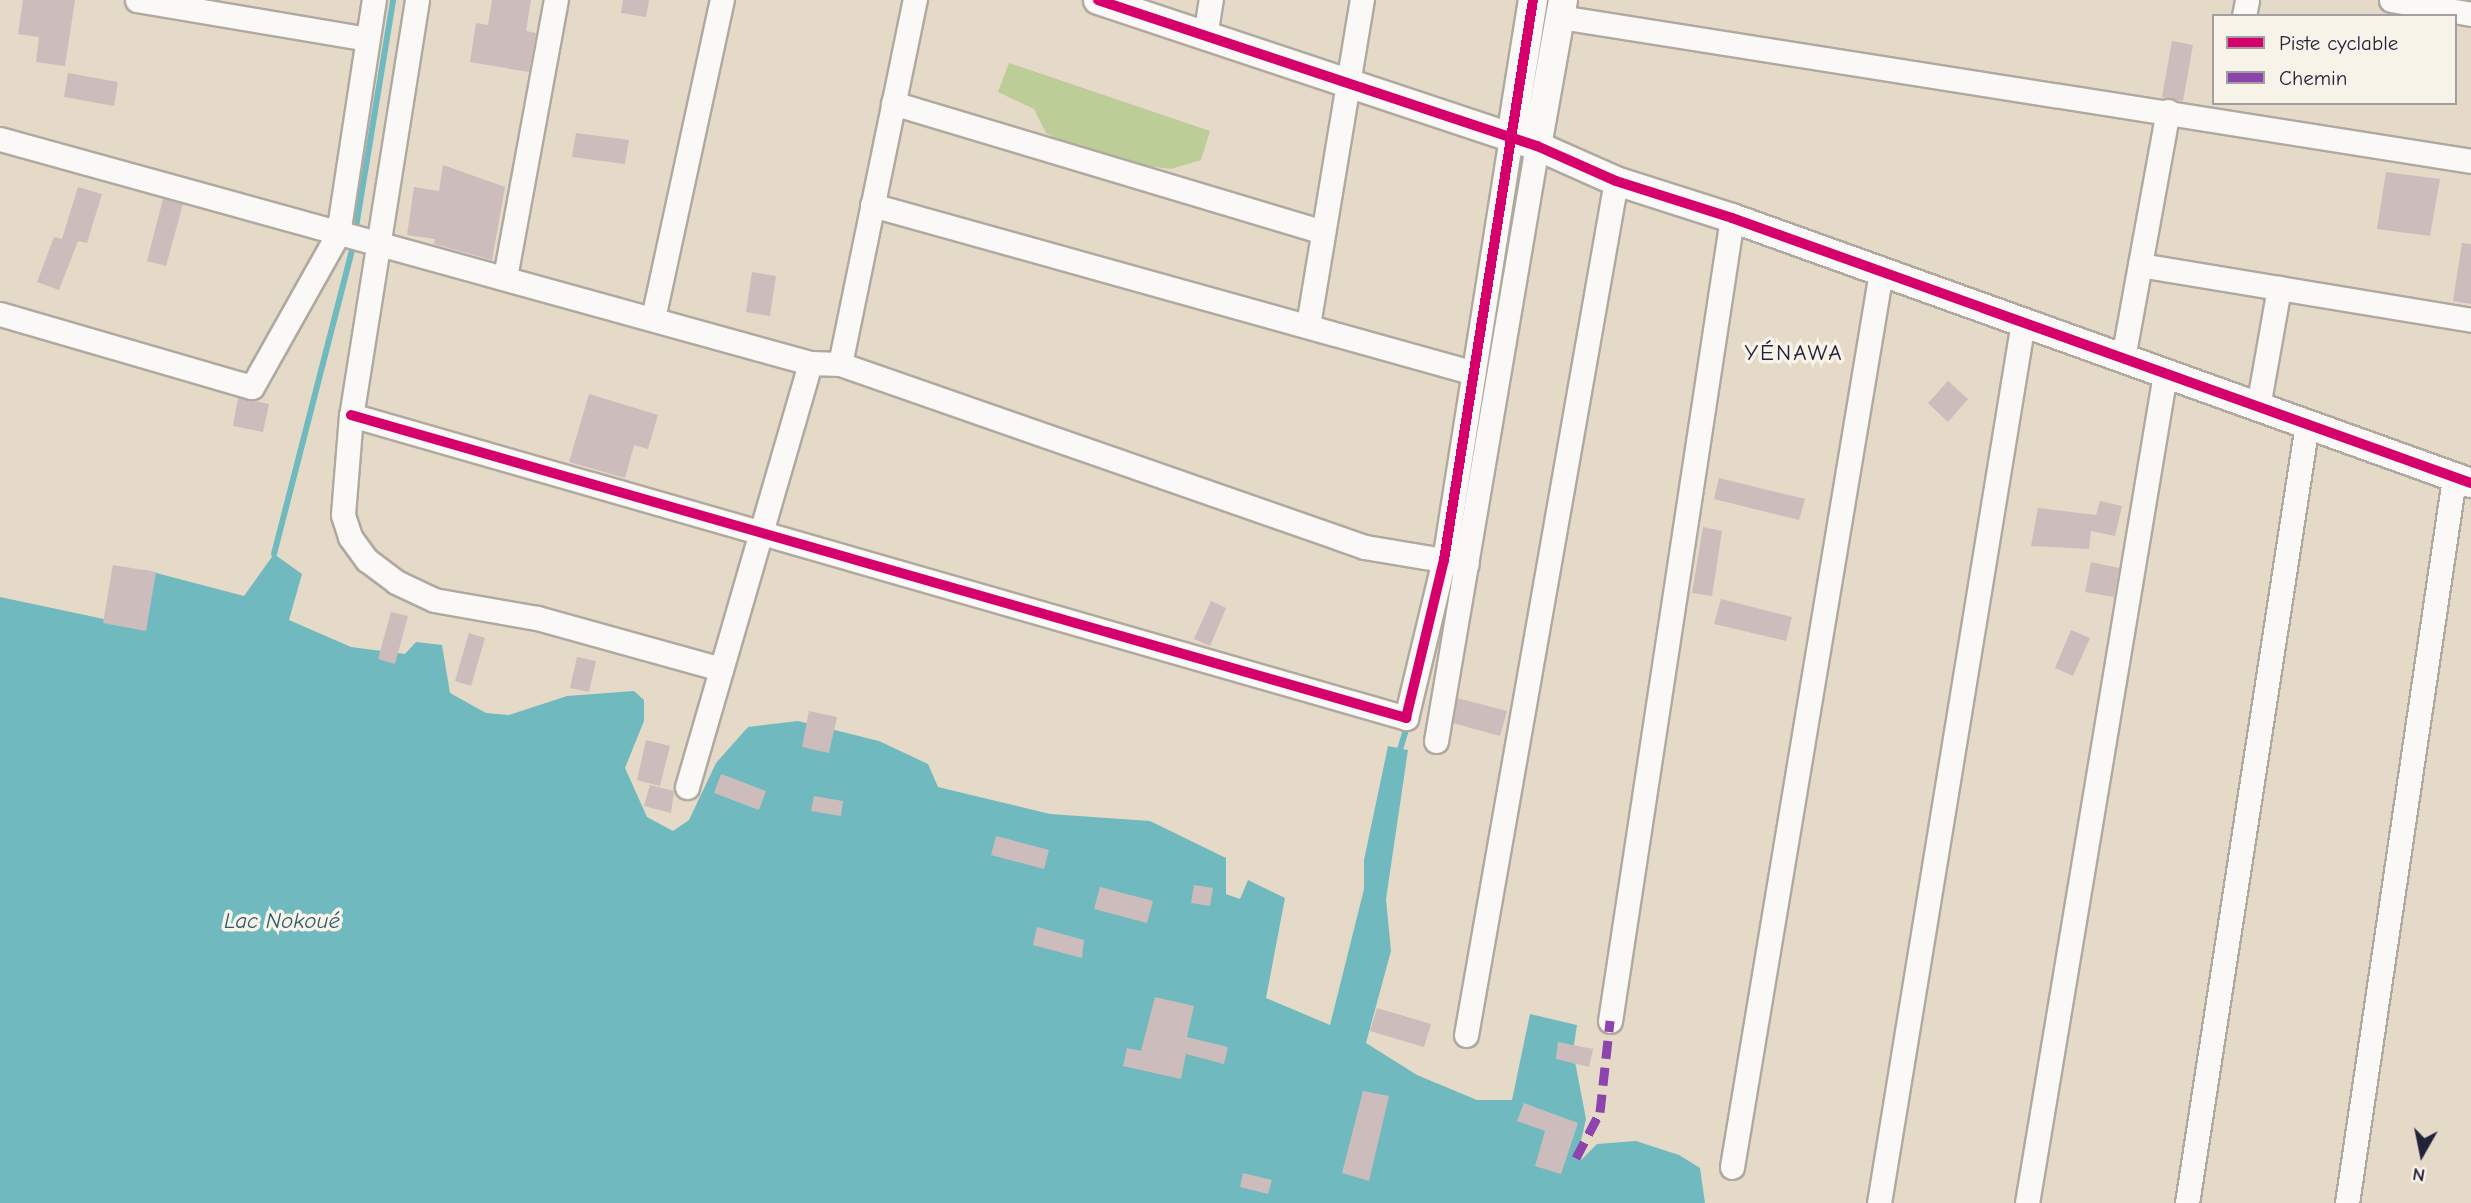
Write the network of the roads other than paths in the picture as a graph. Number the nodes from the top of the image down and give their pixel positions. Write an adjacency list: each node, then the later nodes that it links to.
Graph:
1 (137, 0): 15 (street)
2 (374, 0): 15 (street)
3 (417, 0): 28 (street)
4 (556, 0): 31 (street)
5 (722, 0): 34 (street)
6 (915, 0): 17 (street)
7 (1098, 0): 14 (street)
8 (1211, 0): 14 (street)
9 (1362, 0): 16 (street)
10 (1533, 0): 21 (street)
11 (2391, 0): 13 (street)
12 (1561, 8): 18 (street); 21 (street)
13 (2471, 14)
14 (1205, 36): 16 (street)
15 (367, 39): 27 (street)
16 (1347, 83): 21 (street); 26 (street)
17 (893, 103): 24 (street); 26 (street)
18 (2168, 111): 19 (street); 29 (street)
19 (2230, 113): 22 (street)
20 (0, 139): 27 (street)
21 (1525, 142): 23 (street); 41 (street); 48 (street)
22 (2471, 161)
23 (1616, 181): 25 (street); 53 (street)
24 (872, 205): 37 (street); 40 (street)
25 (1732, 218): 30 (street); 52 (street)
26 (1324, 232): 37 (street)
27 (338, 234): 28 (street); 33 (street)
28 (376, 243): 31 (street); 44 (street)
29 (2140, 265): 32 (street); 38 (street)
30 (1881, 272): 36 (street); 54 (street)
31 (505, 277): 34 (street)
32 (2279, 288): 35 (street); 43 (street)
33 (0, 314)
34 (653, 318): 39 (street)
35 (2471, 320)
36 (2022, 322): 38 (street); 55 (street)
37 (1308, 326): 41 (street)
38 (2123, 358): 42 (street)
39 (810, 363): 40 (street); 47 (street)
40 (840, 364): 48 (street)
41 (1471, 372): 48 (street)
42 (2165, 373): 43 (street); 56 (street)
43 (2259, 407): 45 (street)
44 (351, 415): 47 (street); 49 (street)
45 (2307, 425): 46 (street); 57 (street)
46 (2463, 480): 58 (street)
47 (761, 530): 48 (street); 49 (street)
48 (1455, 562): 50 (street)
49 (721, 669): 51 (street)
50 (1436, 741)
51 (687, 787)
52 (1610, 1021)
53 (1466, 1035)
54 (1732, 1167)
55 (1879, 1203)
56 (2027, 1203)
57 (2187, 1203)
58 (2347, 1203)

